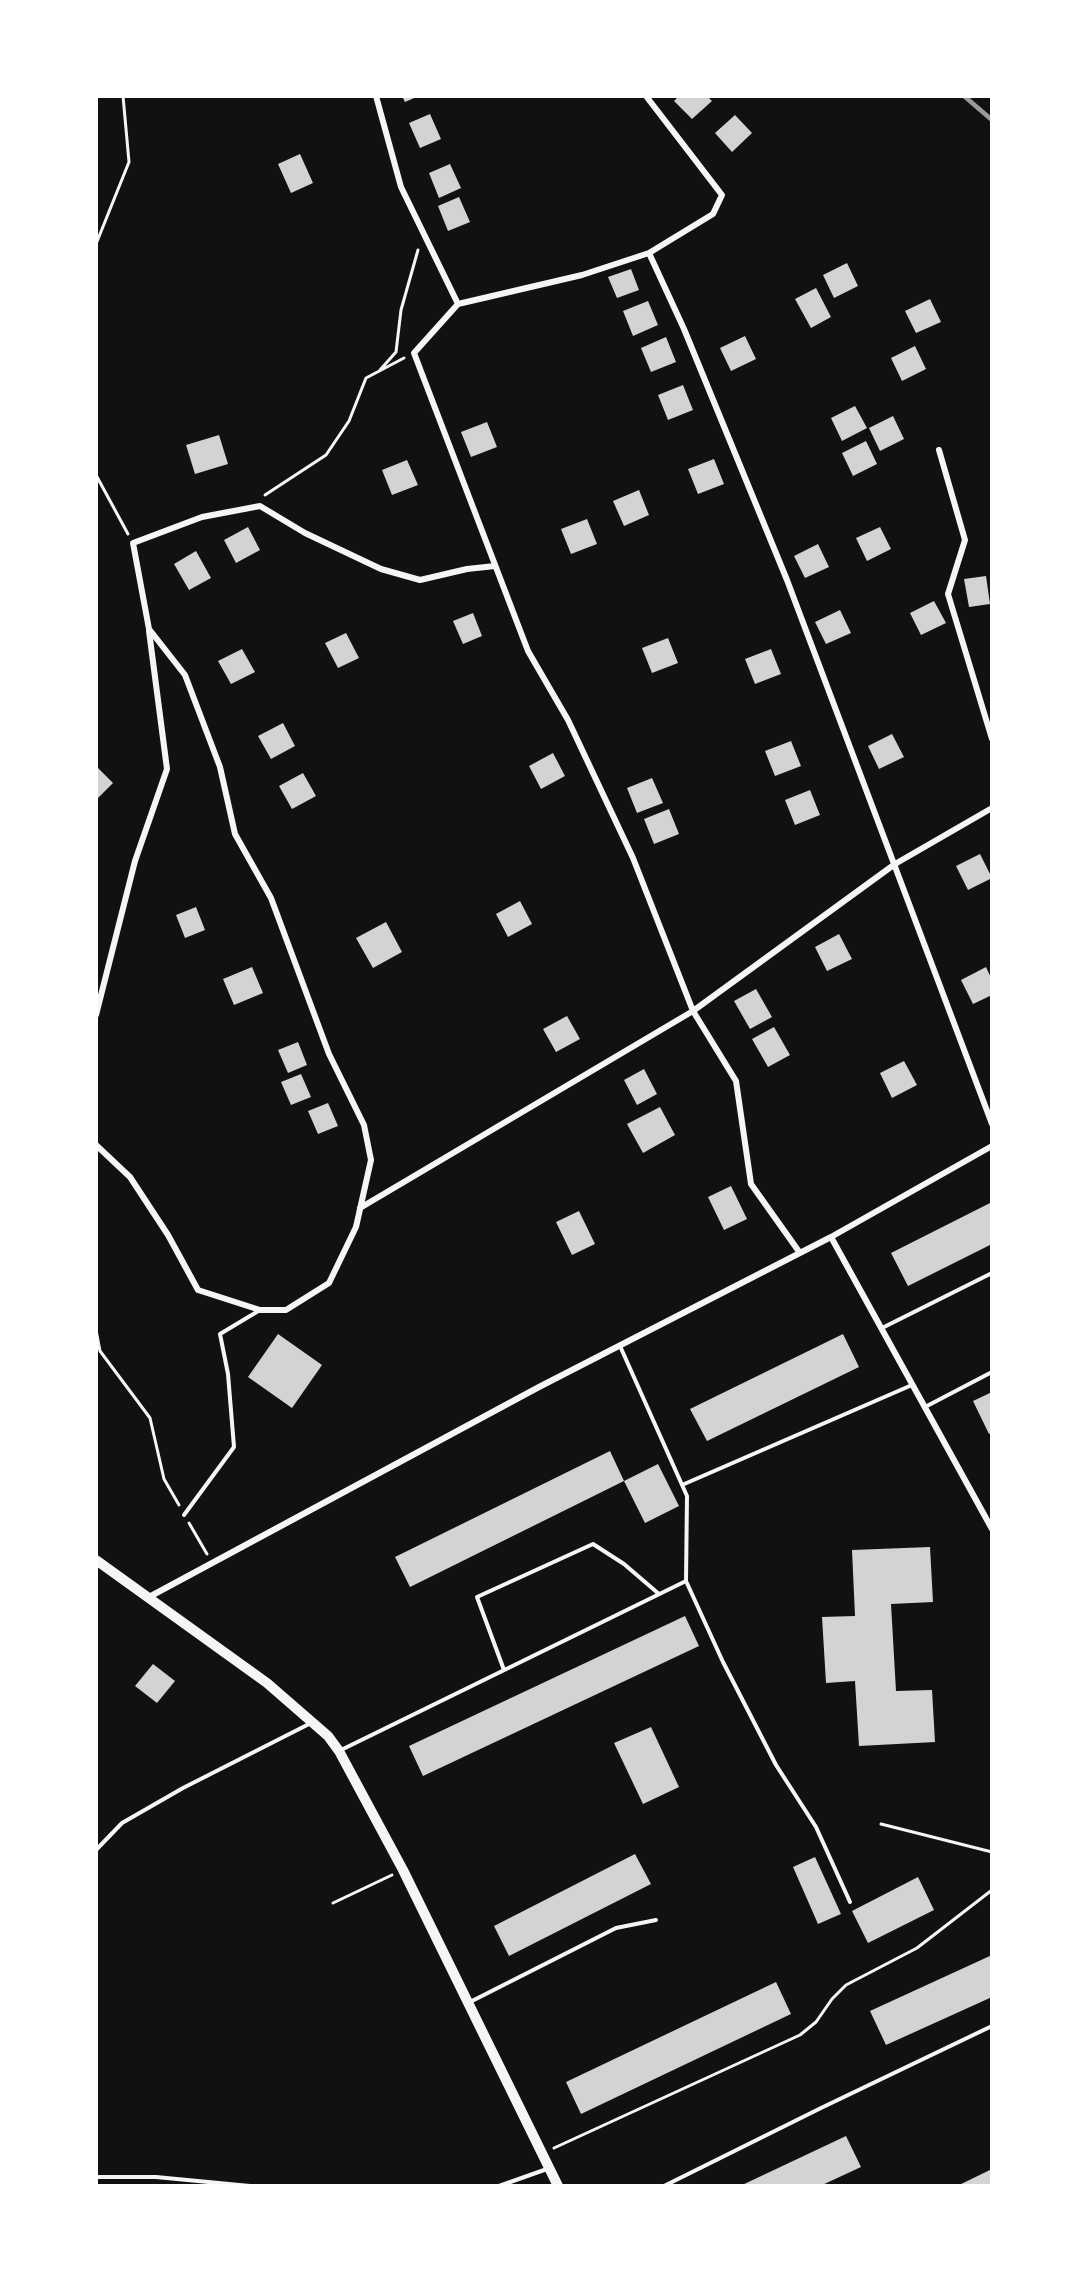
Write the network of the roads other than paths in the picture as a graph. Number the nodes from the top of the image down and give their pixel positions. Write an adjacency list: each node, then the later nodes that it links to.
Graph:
1 (376, 96): 4 (street)
2 (646, 96): 3 (street)
3 (649, 253): 4 (street); 10 (street)
4 (458, 304): 6 (street)
5 (939, 450): 8 (street)
6 (495, 566): 7 (street); 11 (street)
7 (149, 629): 12 (street); 16 (street)
8 (992, 739)
9 (991, 812): 10 (street)
10 (895, 864): 11 (street); 13 (street)
11 (693, 1011): 16 (street); 18 (street)
12 (96, 1015)
13 (992, 1124)
14 (96, 1145): 20 (street)
15 (992, 1146): 17 (street)
16 (360, 1208): 20 (street)
17 (831, 1237): 18 (street); 21 (street)
18 (800, 1253): 22 (street)
19 (992, 1273): 21 (lane)
20 (261, 1310): 27 (lane)
21 (881, 1329): 24 (street)
22 (620, 1346): 26 (lane); 32 (street)
23 (992, 1372): 25 (lane)
24 (912, 1385): 25 (street); 26 (lane)
25 (924, 1407): 28 (street)
26 (682, 1485): 30 (lane)
27 (184, 1515)
28 (992, 1529)
29 (96, 1560): 32 (street)
30 (686, 1581): 31 (lane); 37 (lane)
31 (659, 1594): 33 (lane); 33 (lane)
32 (149, 1597): 34 (street)
33 (504, 1670): 35 (lane)
34 (312, 1723): 35 (street); 36 (lane)
35 (339, 1751): 39 (street)
36 (96, 1850)
37 (850, 1902)
38 (656, 1920): 39 (lane)
39 (469, 2002): 41 (street)
40 (992, 2026): 46 (lane)
41 (550, 2168): 44 (lane); 45 (street)
42 (96, 2177): 43 (lane)
43 (250, 2186)
44 (500, 2186)
45 (558, 2186)
46 (664, 2186)

